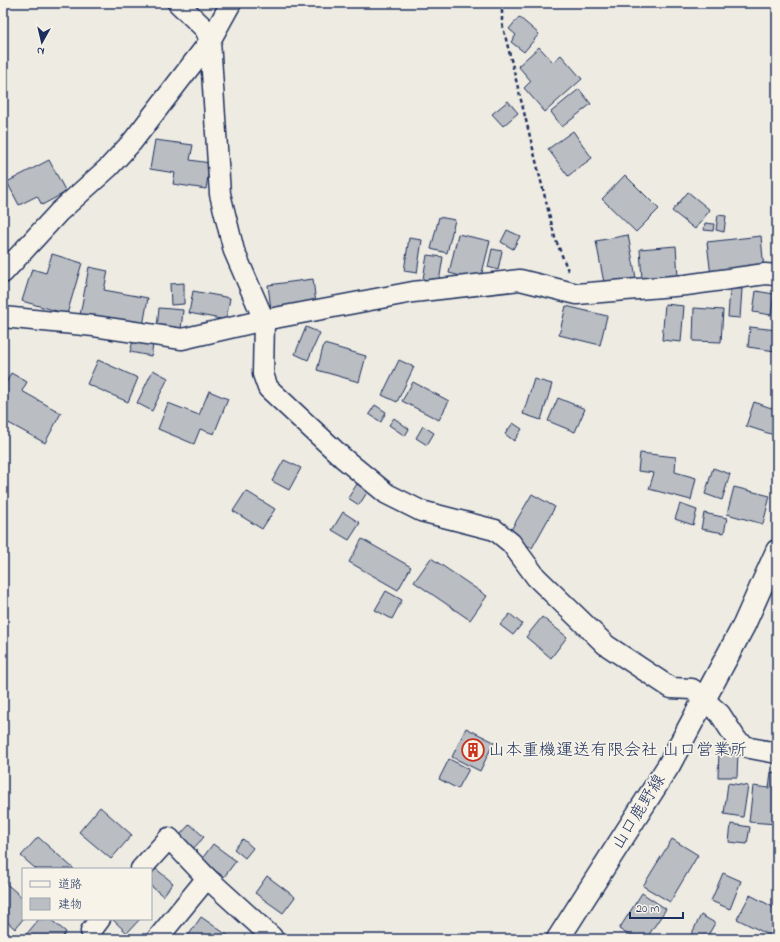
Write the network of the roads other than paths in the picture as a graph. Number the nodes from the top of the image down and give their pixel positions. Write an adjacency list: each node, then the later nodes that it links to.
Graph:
1 (178, 3): 3 (street)
2 (231, 3): 3 (street)
3 (210, 41): 4 (street); 7 (street)
4 (3, 273)
5 (777, 275): 7 (street)
6 (3, 316): 7 (street)
7 (264, 320): 9 (street)
8 (777, 551): 9 (main road, 山口鹿野線)
9 (705, 699): 10 (street); 15 (main road, 山口鹿野線)
10 (777, 753)
11 (142, 868): 12 (street)
12 (208, 878): 13 (street); 14 (street)
13 (157, 939)
14 (270, 939)
15 (558, 939)

